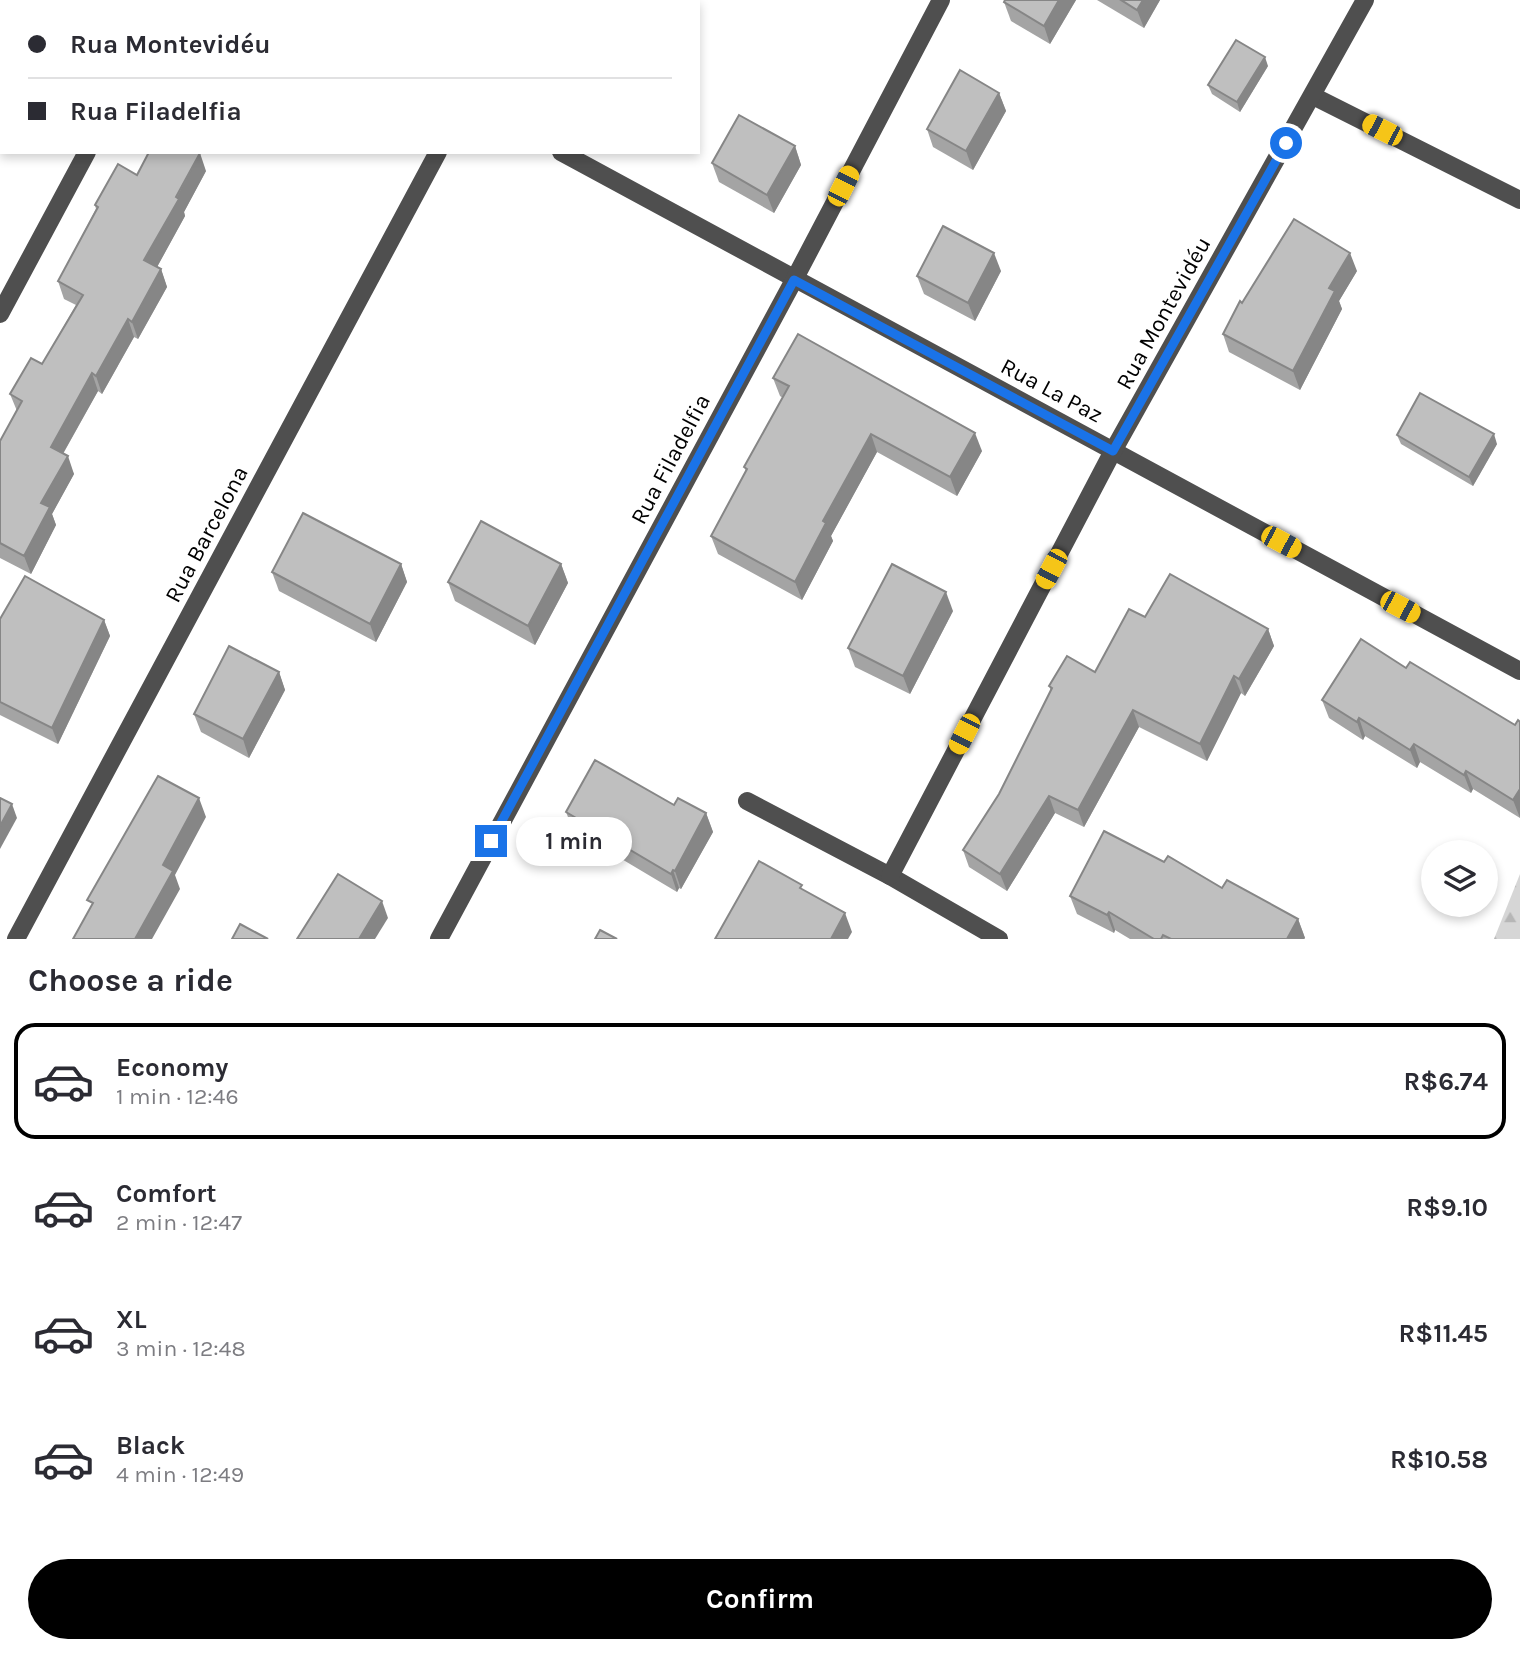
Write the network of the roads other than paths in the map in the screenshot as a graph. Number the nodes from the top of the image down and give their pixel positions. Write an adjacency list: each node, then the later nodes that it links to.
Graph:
1 (941, 0): 8 (street, Rua Filadelfia)
2 (1365, 0): 3 (street, Rua Montevidéu)
3 (1313, 96): 7 (street); 10 (street, Rua Montevidéu)
4 (86, 154): 9 (street)
5 (437, 154): 14 (street, Rua Barcelona)
6 (565, 154): 8 (street, Rua La Paz)
7 (1520, 200)
8 (794, 280): 10 (street, Rua La Paz); 15 (street, Rua Filadelfia)
9 (0, 314)
10 (1113, 451): 11 (street, Rua La Paz); 13 (street, Rua Montevidéu)
11 (1520, 671)
12 (747, 801): 13 (street)
13 (890, 876): 16 (street)
14 (16, 939)
15 (439, 939)
16 (999, 939)

